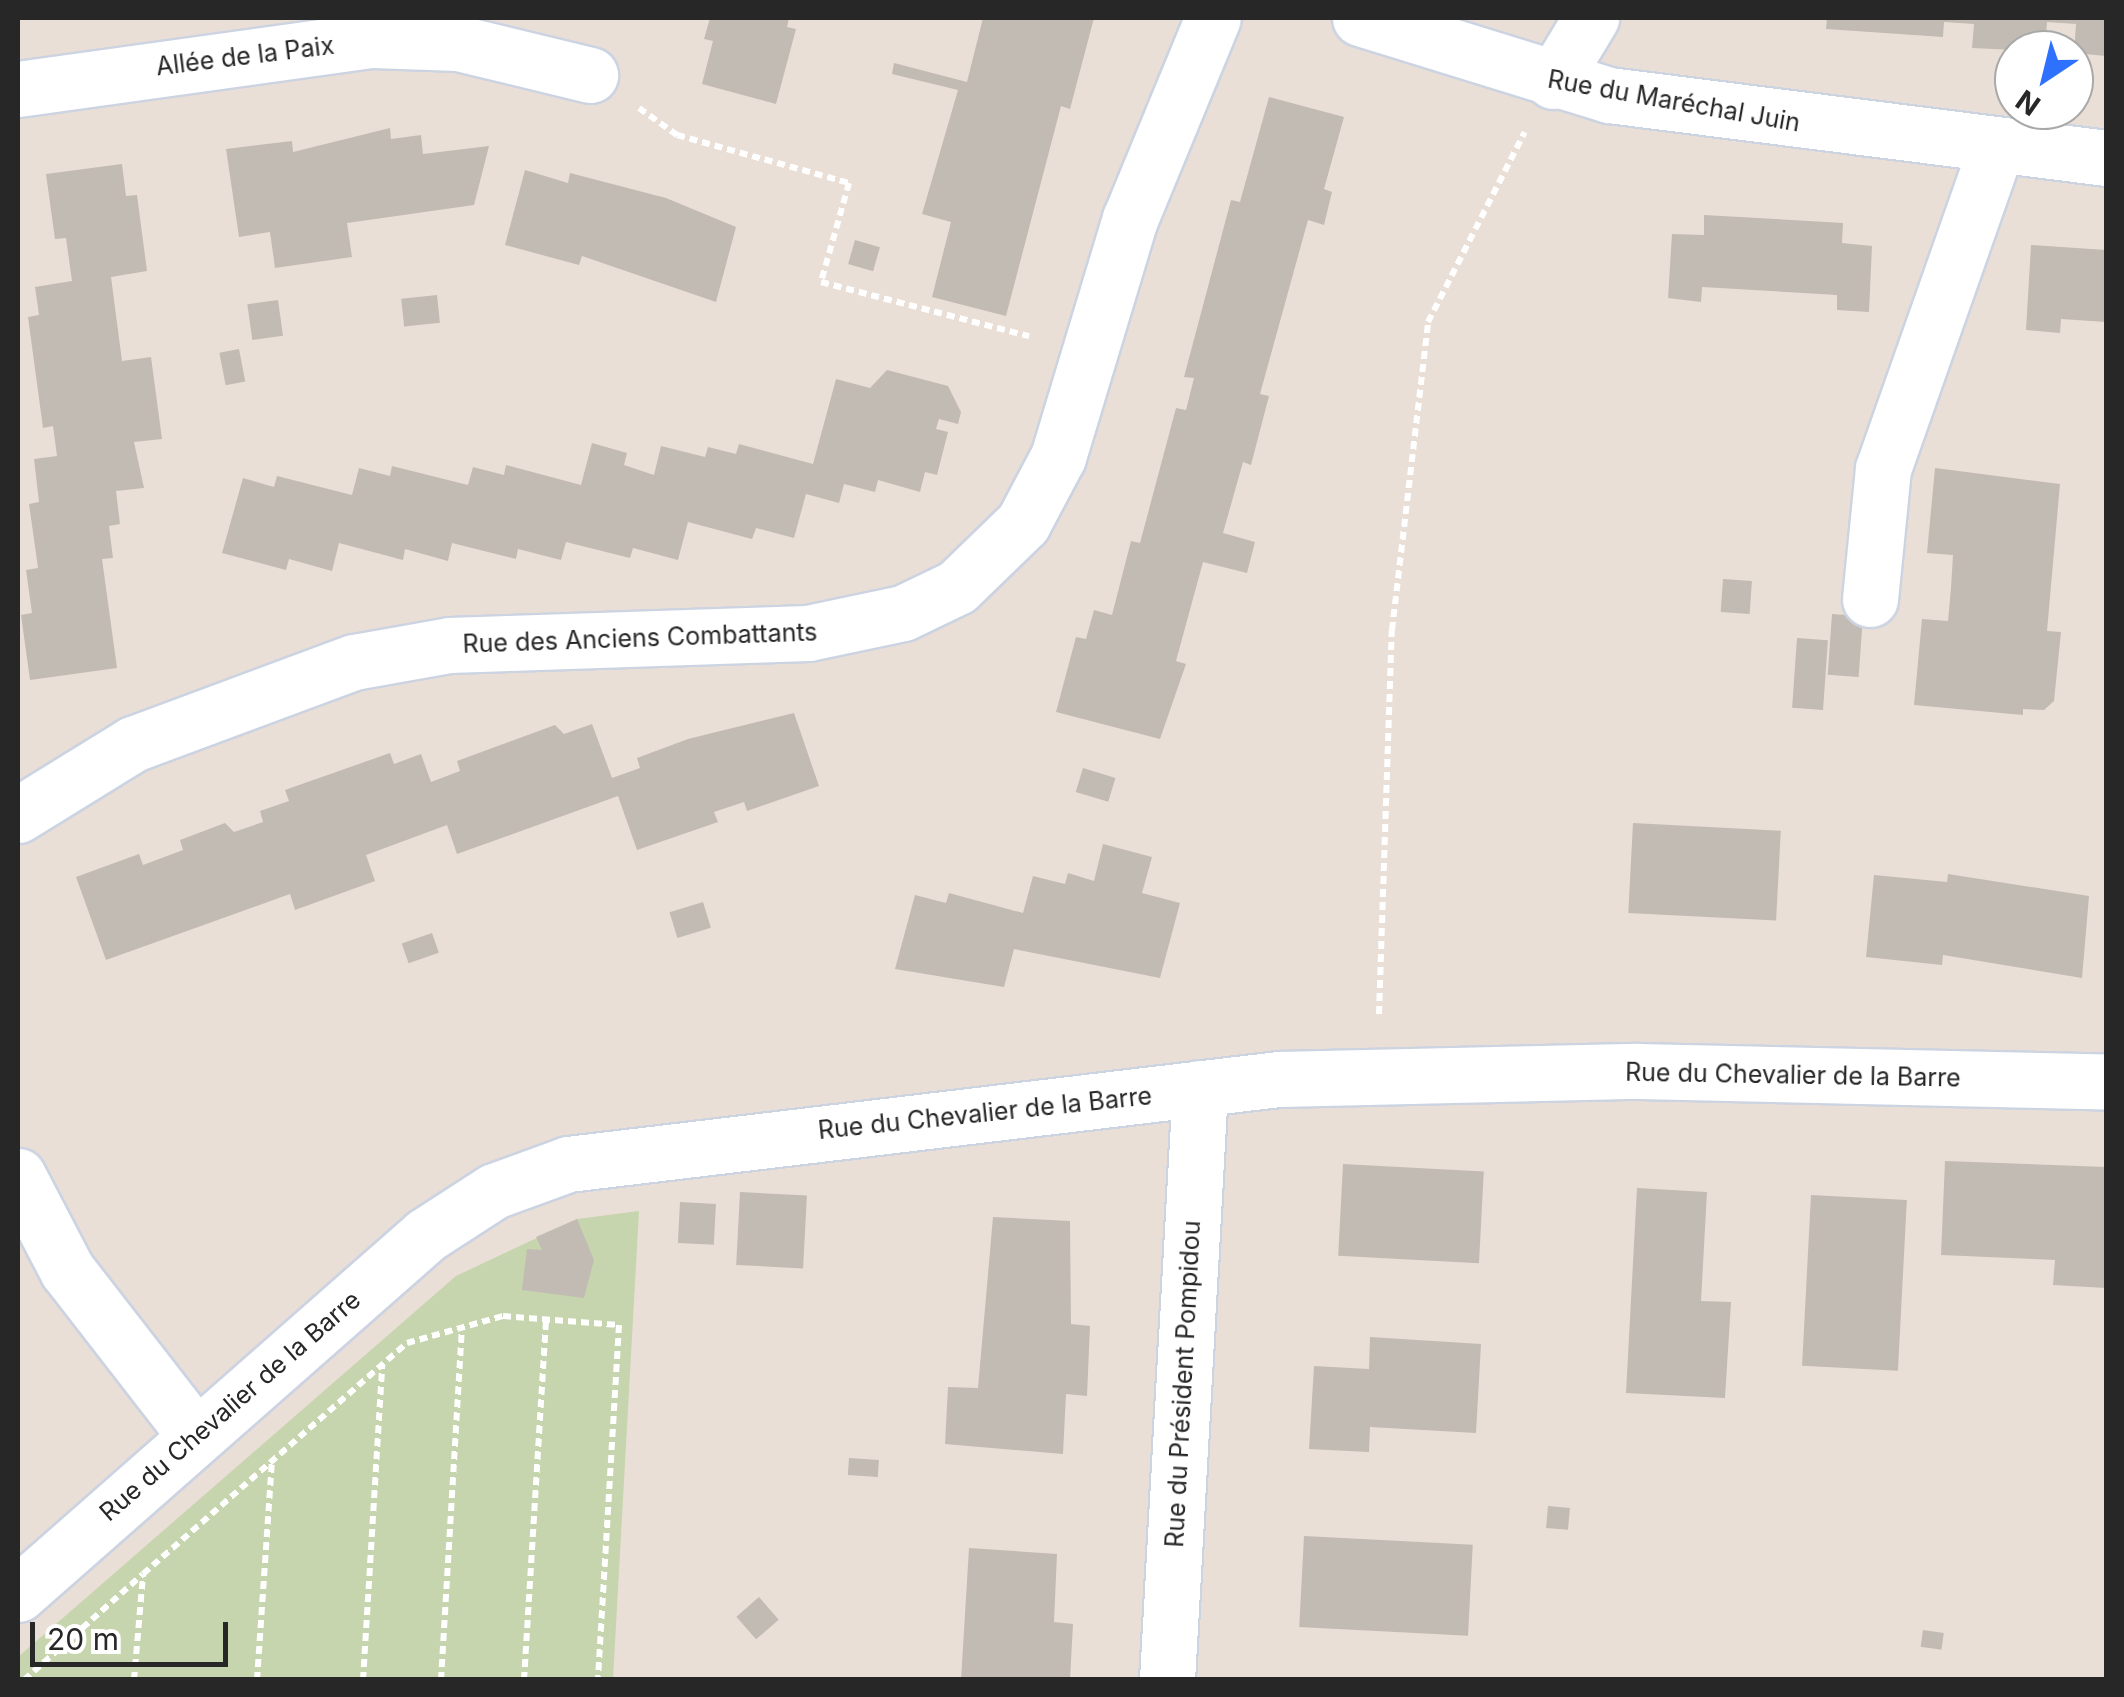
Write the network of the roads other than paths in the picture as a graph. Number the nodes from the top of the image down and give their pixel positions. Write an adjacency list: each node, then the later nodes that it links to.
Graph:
1 (1213, 18): 10 (street, Rue des Anciens Combattants)
2 (1360, 18): 5 (street, Rue du Maréchal Juin)
3 (1591, 18): 5 (street)
4 (590, 75): 6 (street, Allée de la Paix)
5 (1554, 82): 7 (street, Rue du Maréchal Juin)
6 (18, 89)
7 (1996, 148): 8 (street, Rue du Maréchal Juin); 9 (street)
8 (2106, 158)
9 (1870, 599)
10 (18, 816)
11 (2106, 1082): 12 (street, Rue du Chevalier de la Barre)
12 (1200, 1088): 14 (street, Rue du Chevalier de la Barre); 16 (street, Rue du Président Pompidou)
13 (18, 1176): 14 (street)
14 (195, 1435): 15 (street, Rue du Chevalier de la Barre)
15 (18, 1594)
16 (1167, 1680)

